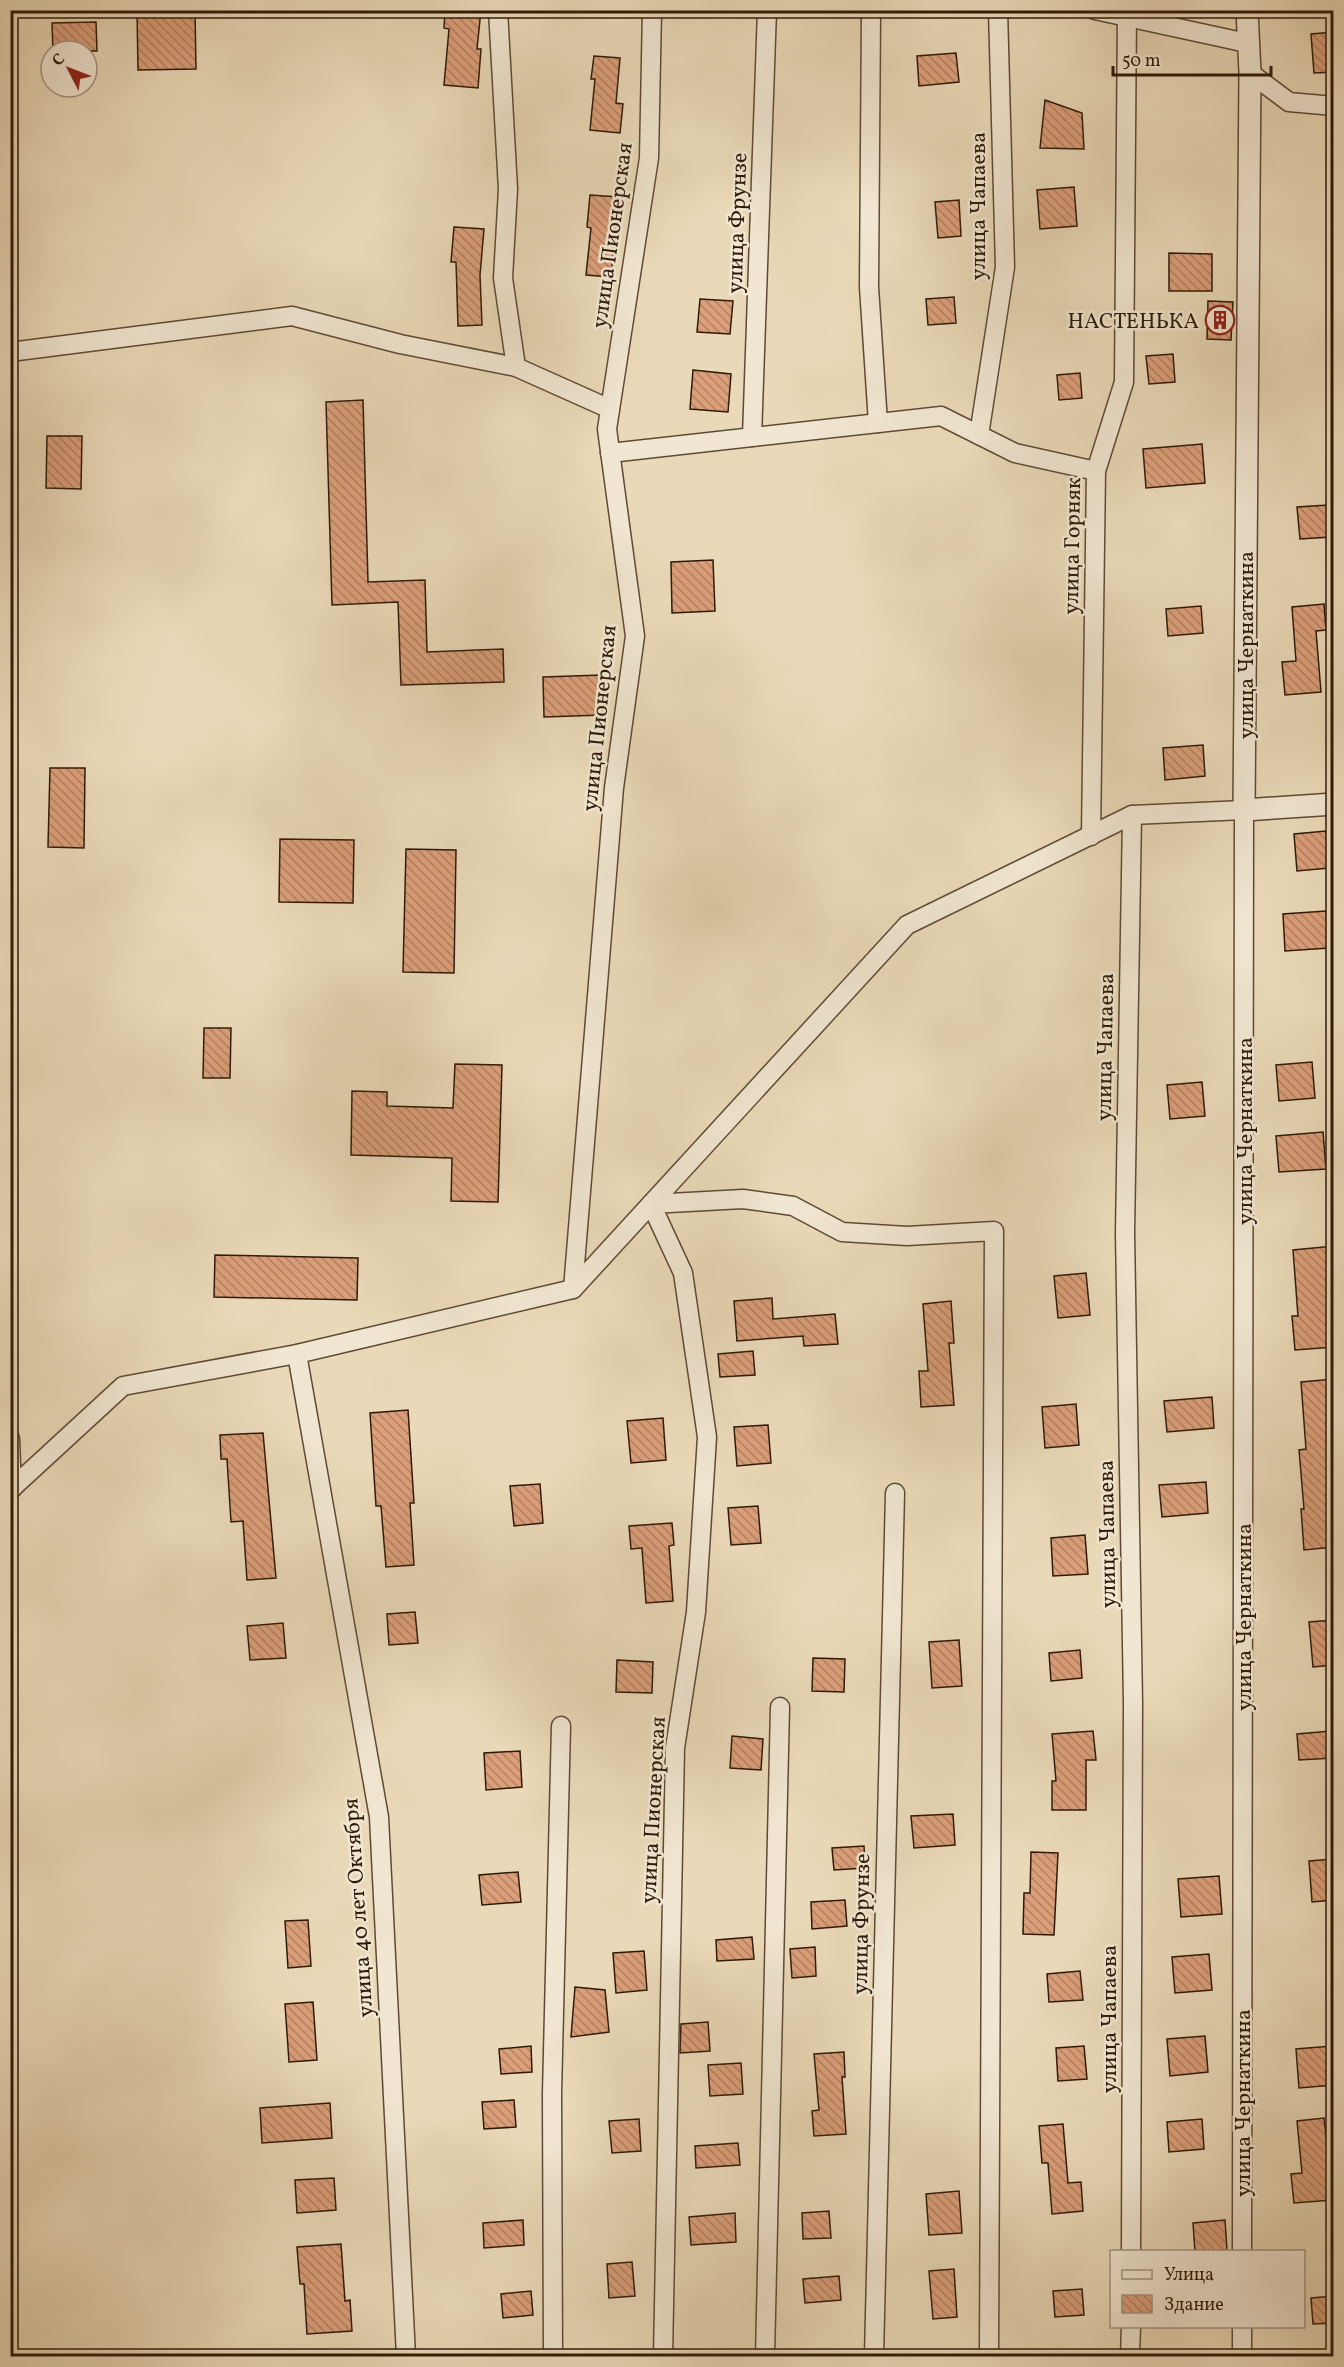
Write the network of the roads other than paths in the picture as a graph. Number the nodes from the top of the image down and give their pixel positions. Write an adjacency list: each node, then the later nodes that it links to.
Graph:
1 (498, 10): 13 (street)
2 (652, 10): 14 (street, улица Пионерская)
3 (767, 10): 17 (street, улица Фрунзе)
4 (871, 10): 15 (street)
5 (998, 10): 16 (street, улица Чапаева)
6 (1095, 10): 8 (street)
7 (1248, 10): 9 (street, улица Чернаткина)
8 (1127, 14): 9 (street); 19 (street, улица Горняк)
9 (1247, 43): 10 (street, улица Чернаткина)
10 (1250, 73): 11 (street); 21 (street, улица Чернаткина)
11 (1334, 106)
12 (10, 352): 13 (street)
13 (516, 367): 14 (street)
14 (610, 410): 18 (street, улица Пионерская)
15 (878, 423): 16 (street); 17 (street)
16 (979, 435): 19 (street)
17 (752, 437): 18 (street)
18 (610, 453): 25 (street, улица Пионерская)
19 (1095, 471): 23 (street, улица Горняк)
20 (1334, 804): 21 (street)
21 (1244, 810): 22 (street); 33 (street, улица Чернаткина)
22 (1132, 815): 23 (street); 32 (street, улица Чапаева)
23 (1091, 836): 24 (street)
24 (651, 1204): 25 (street); 38 (street, улица Пионерская); 41 (street)
25 (573, 1289): 26 (street)
26 (297, 1354): 28 (street); 36 (street, улица 40 лет Октября)
27 (10, 1438): 28 (street)
28 (11, 1489)
29 (895, 1493): 40 (street, улица Фрунзе)
30 (780, 1707): 39 (street)
31 (561, 1726): 37 (street)
32 (1131, 2250)
33 (1242, 2250)
34 (1131, 2328): 42 (street)
35 (1242, 2328): 43 (street)
36 (406, 2356)
37 (553, 2356)
38 (663, 2356)
39 (765, 2356)
40 (874, 2356)
41 (989, 2356)
42 (1131, 2356)
43 (1242, 2356)

